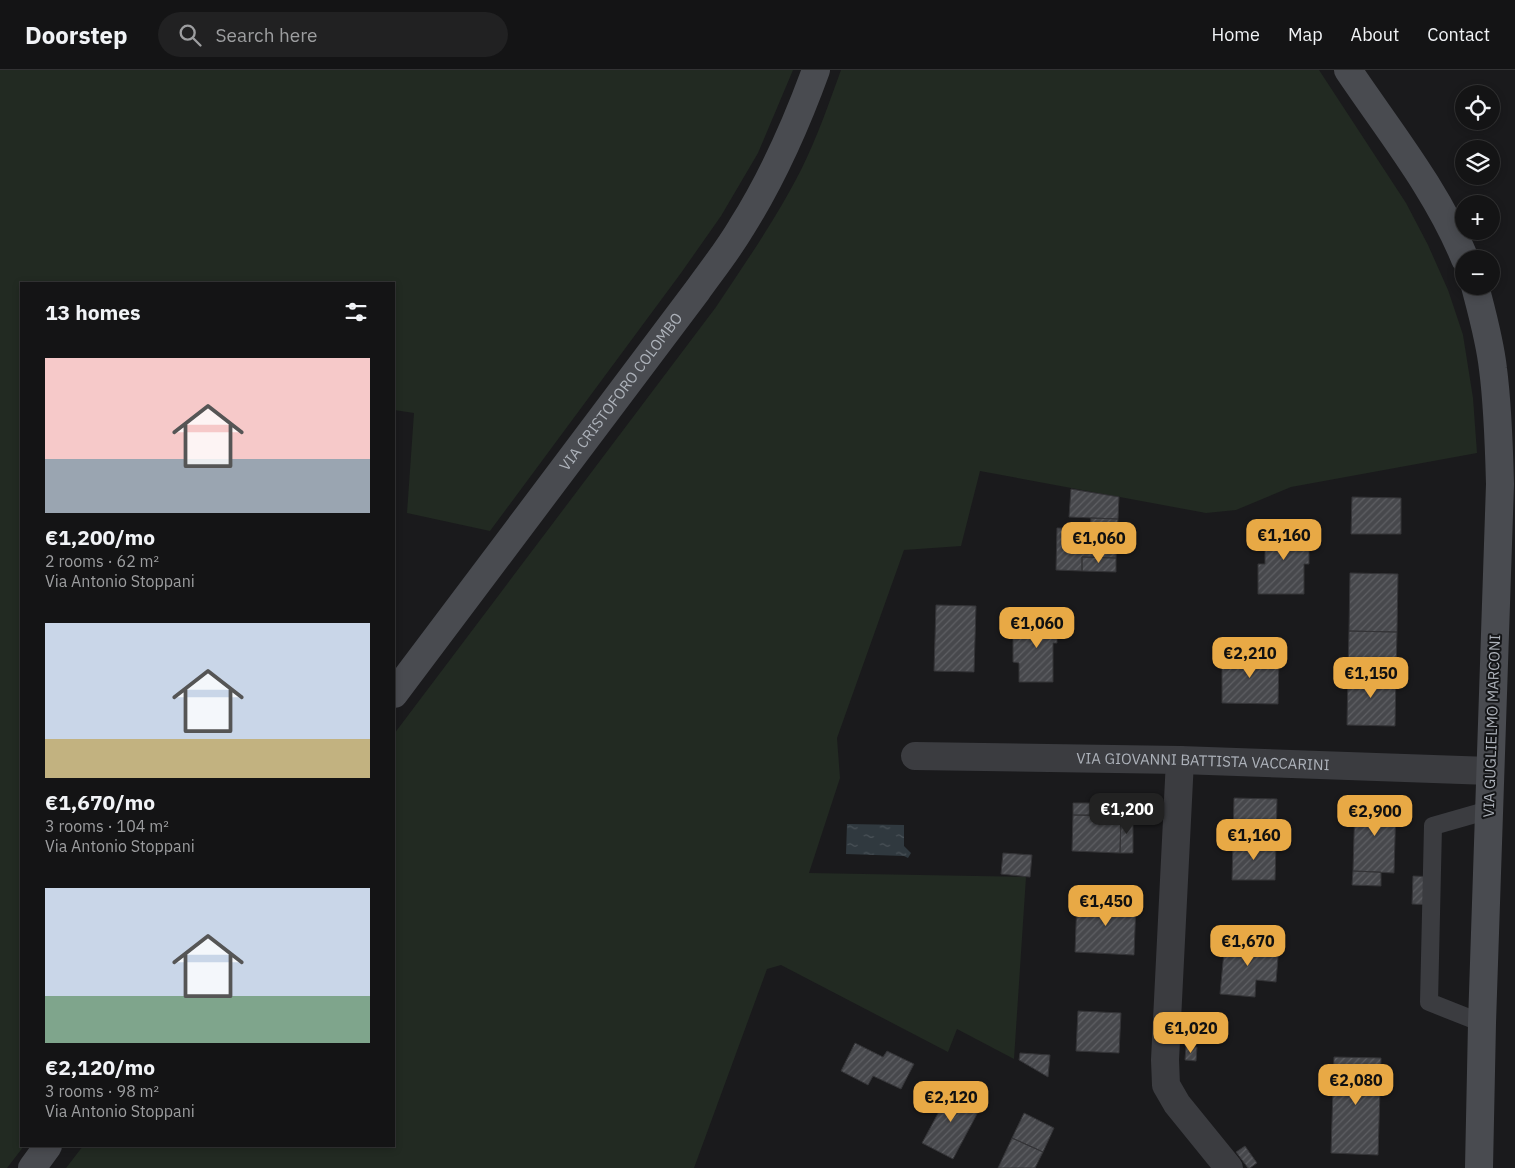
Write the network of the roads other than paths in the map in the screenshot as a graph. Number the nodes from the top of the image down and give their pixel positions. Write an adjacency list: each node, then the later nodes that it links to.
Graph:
1 (816, 70): 5 (main road, VIA CRISTOFORO COLOMBO)
2 (1348, 70): 3 (main road)
3 (1461, 250)
4 (1477, 295): 8 (main road, VIA GUGLIELMO MARCONI)
5 (395, 693)
6 (915, 756): 7 (street, VIA GIOVANNI BATTISTA VACCARINI)
7 (1180, 760): 8 (street, VIA GIOVANNI BATTISTA VACCARINI); 13 (street)
8 (1490, 771): 9 (main road, VIA GUGLIELMO MARCONI)
9 (1490, 810): 10 (main road, VIA GUGLIELMO MARCONI); 10 (lane)
10 (1482, 1024): 14 (main road, VIA GUGLIELMO MARCONI)
11 (47, 1147): 12 (main road)
12 (32, 1168)
13 (1229, 1168)
14 (1479, 1168)

